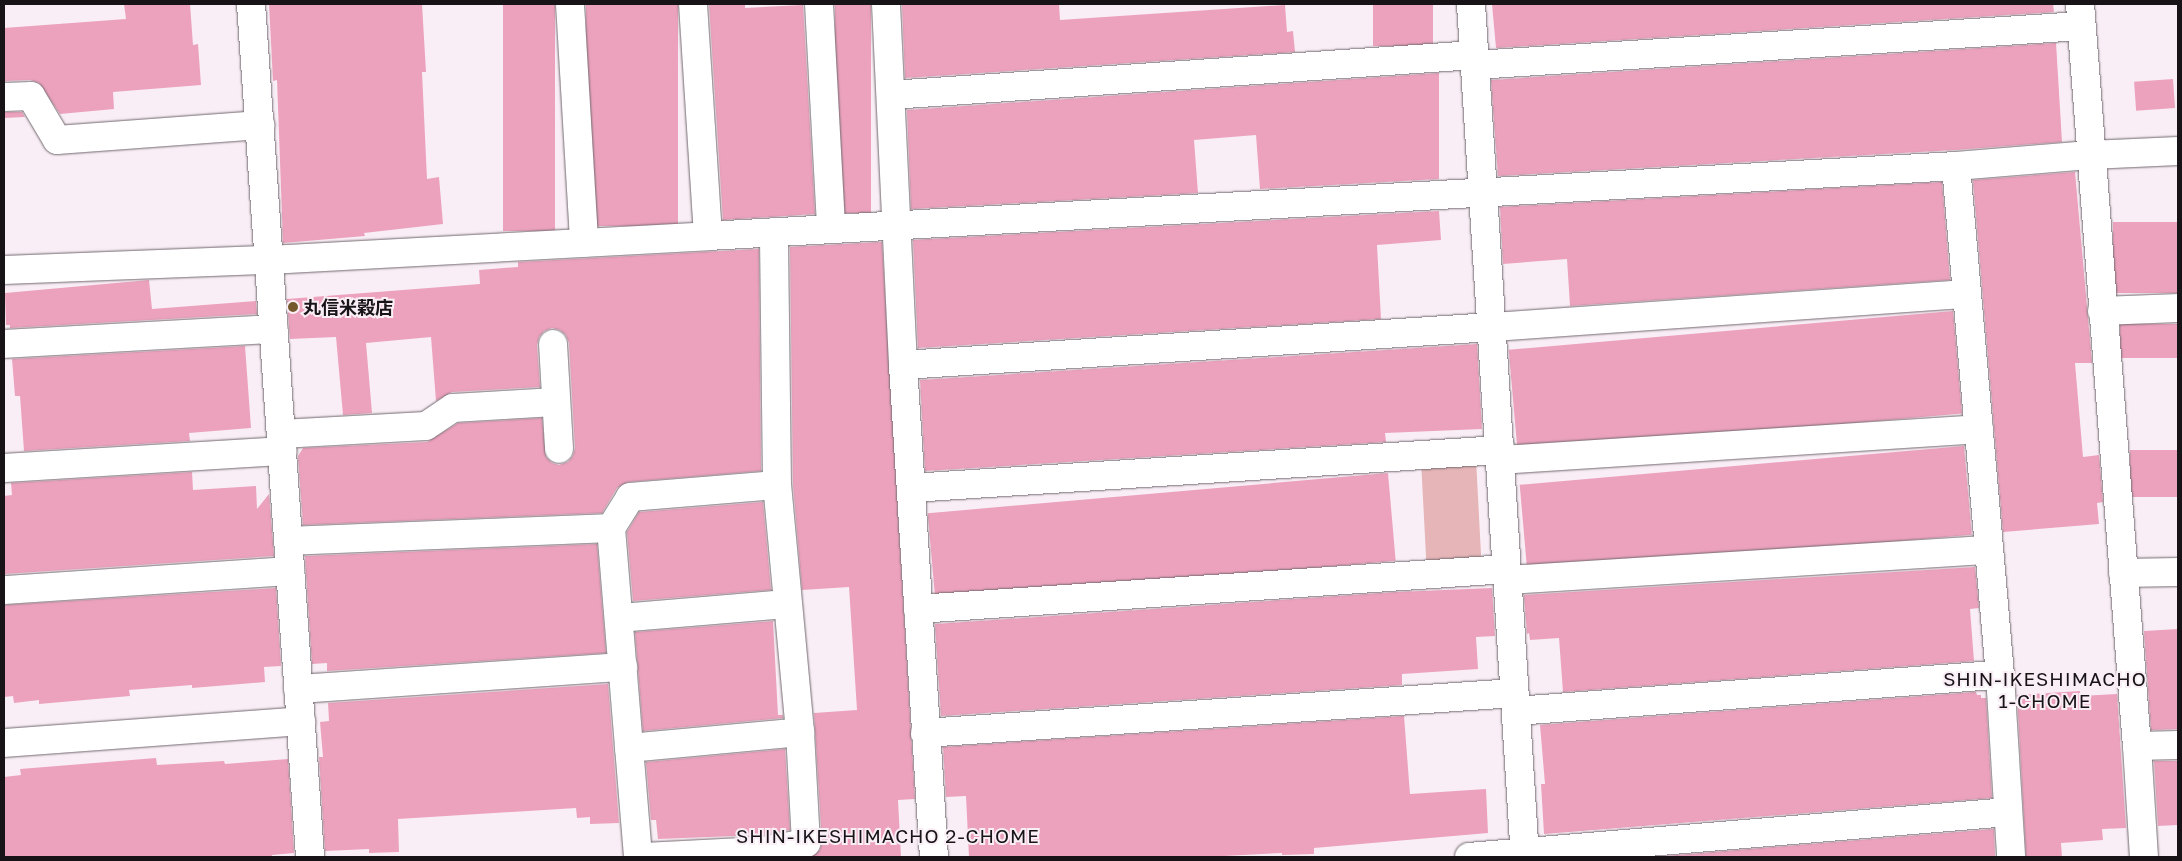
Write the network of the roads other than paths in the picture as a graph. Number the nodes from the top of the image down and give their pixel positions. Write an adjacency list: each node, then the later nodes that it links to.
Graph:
1 (251, 4): 11 (street)
2 (570, 4): 20 (street)
3 (693, 4): 19 (street)
4 (819, 4): 17 (street)
5 (886, 4): 9 (street)
6 (1471, 4): 8 (street)
7 (2080, 15): 8 (street); 13 (street)
8 (1475, 60): 9 (street); 15 (street)
9 (891, 95): 16 (street)
10 (4, 97): 11 (street)
11 (260, 125): 21 (street)
12 (2178, 151): 13 (street)
13 (2090, 155): 14 (street); 25 (street)
14 (1956, 166): 15 (street); 23 (street)
15 (1483, 192): 16 (street); 26 (street)
16 (896, 225): 17 (street); 30 (street)
17 (831, 229): 18 (street)
18 (774, 232): 19 (street); 37 (street)
19 (708, 236): 20 (street)
20 (584, 242): 21 (street)
21 (269, 260): 22 (street); 27 (street)
22 (4, 270)
23 (1967, 294): 26 (street); 32 (street)
24 (2178, 308): 25 (street)
25 (2102, 311): 44 (street)
26 (1493, 327): 30 (street); 35 (street)
27 (274, 329): 28 (street); 33 (street)
28 (4, 344)
29 (553, 344): 31 (street)
30 (903, 365): 38 (street)
31 (555, 402): 33 (street); 34 (street)
32 (1979, 428): 35 (street); 41 (street)
33 (282, 442): 36 (street); 40 (street)
34 (559, 450)
35 (1501, 455): 38 (street); 45 (street)
36 (4, 468)
37 (777, 485): 39 (street); 47 (street)
38 (911, 488): 48 (street)
39 (611, 528): 40 (street); 49 (street)
40 (288, 541): 42 (street)
41 (1989, 550): 45 (street); 51 (street)
42 (290, 571): 46 (street); 52 (street)
43 (2178, 572): 44 (street)
44 (2123, 573): 59 (street)
45 (1508, 575): 48 (street); 53 (street)
46 (4, 590)
47 (787, 604): 49 (street); 55 (street)
48 (918, 609): 56 (street)
49 (620, 618): 50 (street)
50 (623, 667): 52 (street); 60 (street)
51 (2000, 675): 53 (street); 61 (street)
52 (298, 689): 54 (street)
53 (1516, 702): 56 (street); 63 (street)
54 (301, 721): 57 (street); 64 (street)
55 (800, 732): 60 (street); 62 (street)
56 (925, 733): 67 (street)
57 (4, 743)
58 (2178, 745): 59 (street)
59 (2137, 746): 70 (street)
60 (629, 748): 65 (street)
61 (2008, 812): 63 (street); 69 (street)
62 (762, 854): 66 (street)
63 (1525, 854): 68 (street)
64 (310, 857)
65 (638, 857)
66 (644, 857)
67 (934, 857)
68 (1469, 857)
69 (2011, 857)
70 (2144, 857)

